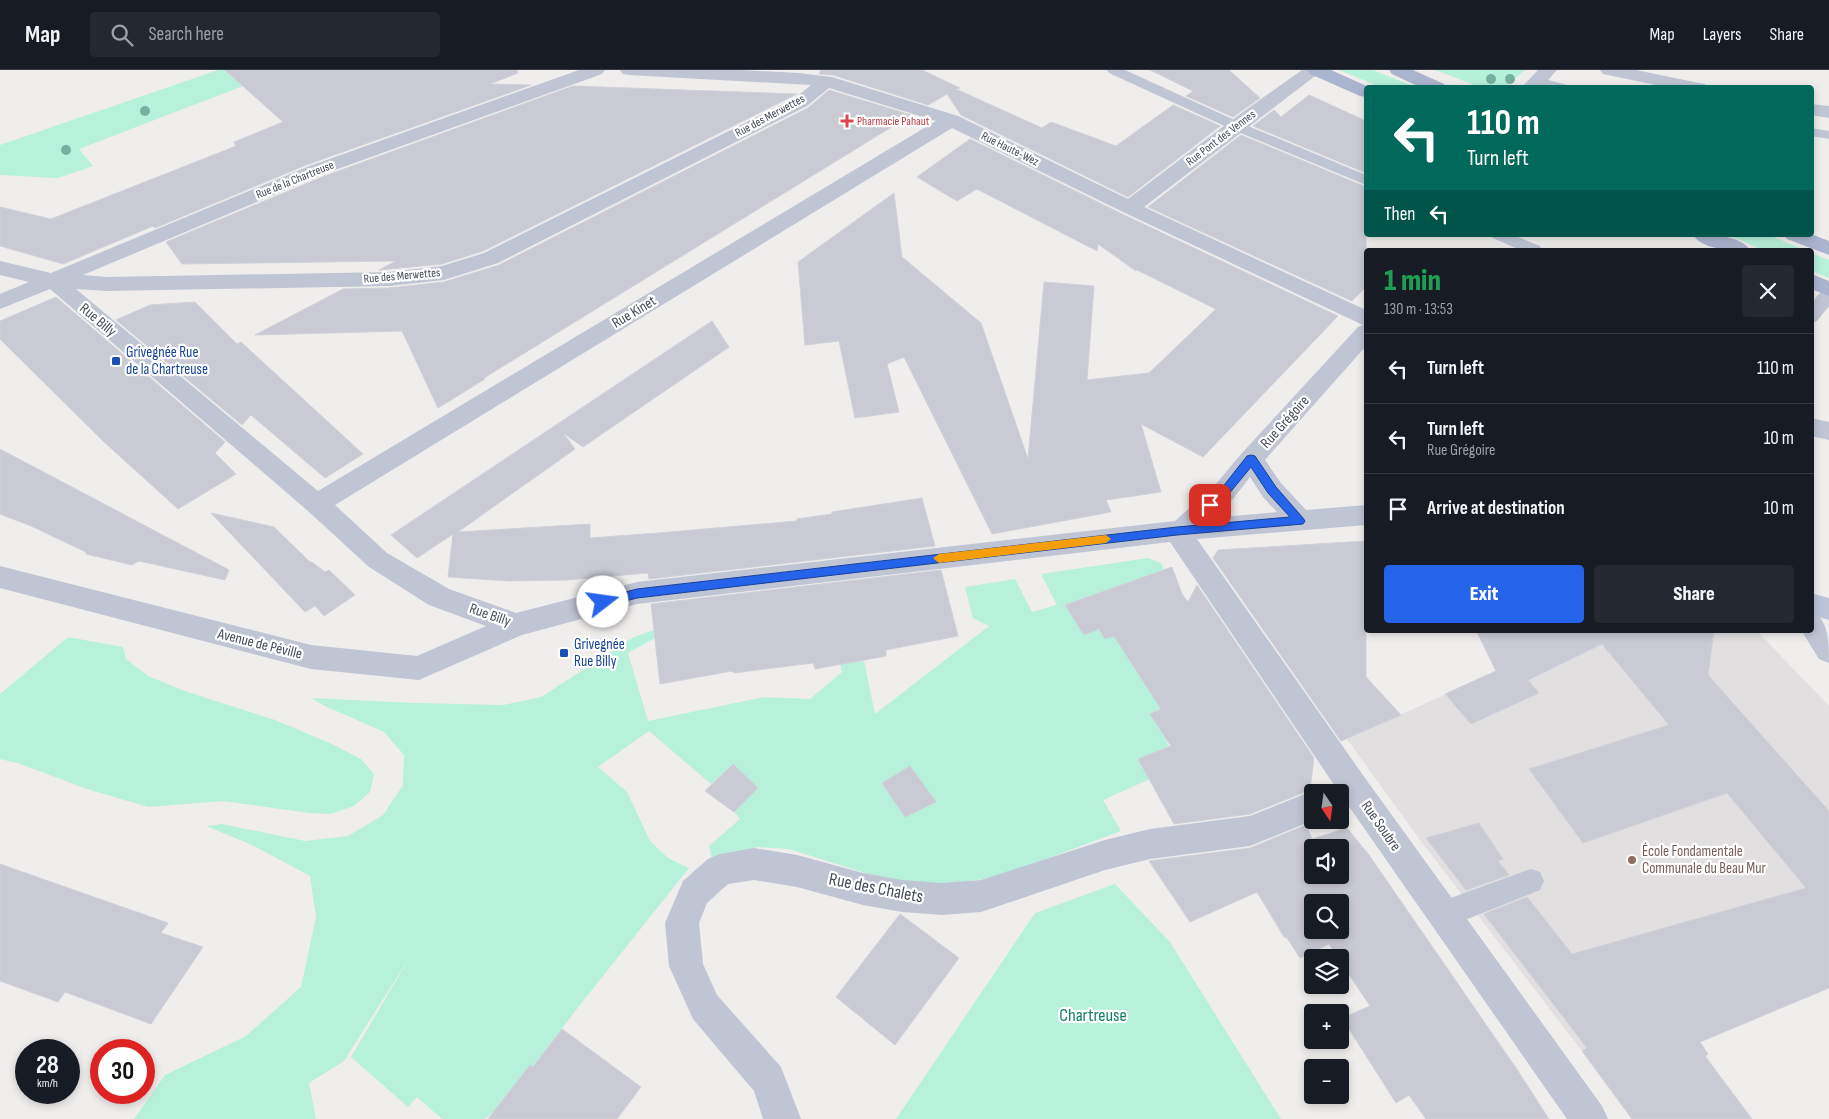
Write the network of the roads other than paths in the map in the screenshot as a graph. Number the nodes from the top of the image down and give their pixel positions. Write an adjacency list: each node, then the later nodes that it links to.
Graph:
1 (596, 70): 28 (street, Rue de la Chartreuse)
2 (630, 70): 8 (street, Rue Haute-Wez)
3 (1114, 70): 16 (lane)
4 (1315, 70): 12 (main road); 16 (street, Rue Pont des Vennes)
5 (1398, 70): 9 (main road)
6 (1609, 70): 11 (street)
7 (1539, 79): 10 (lane)
8 (826, 81): 15 (street, Rue Haute-Wez); 28 (street, Rue des Merwettes)
9 (1431, 85)
10 (1554, 85)
11 (1704, 85)
12 (1364, 91)
13 (1814, 110): 14 (street)
14 (1829, 112)
15 (951, 120): 20 (street, Rue Haute-Wez); 37 (street, Rue Kinet)
16 (1236, 126): 19 (lane); 20 (street, Rue Pont des Vennes)
17 (1814, 132): 18 (lane)
18 (1829, 135)
19 (1364, 179)
20 (1130, 208): 34 (street, Rue Haute-Wez)
21 (1504, 237): 24 (lane)
22 (1708, 237): 25 (main road)
23 (1799, 237): 26 (main road)
24 (1529, 248)
25 (1733, 248)
26 (1829, 249)
27 (0, 268): 28 (street, Rue des Merwettes)
28 (52, 280): 32 (street, Rue de la Chartreuse); 37 (street, Rue Billy)
29 (1814, 282): 30 (main road)
30 (1829, 288)
31 (1829, 294): 33 (lane)
32 (0, 302)
33 (1814, 313)
34 (1364, 317)
35 (1364, 334): 36 (street, Rue Grégoire)
36 (1251, 459): 39 (street); 40 (street, Rue Grégoire)
37 (317, 504): 44 (street, Rue Billy)
38 (1364, 515): 39 (street, Rue Billy)
39 (1300, 521): 40 (street, Rue Billy)
40 (1179, 531): 44 (street, Rue Billy); 47 (street, Rue Soubre)
41 (0, 577): 44 (street, Avenue de Péville)
42 (1814, 605): 43 (street)
43 (1829, 609)
44 (516, 625)
45 (1814, 627): 46 (street)
46 (1829, 650)
47 (1342, 784)
48 (1349, 794): 51 (street, Rue Soubre)
49 (1304, 809): 52 (street, Rue des Chalets)
50 (1531, 880): 51 (lane)
51 (1443, 914): 53 (street, Rue Soubre)
52 (782, 1119)
53 (1589, 1119)

